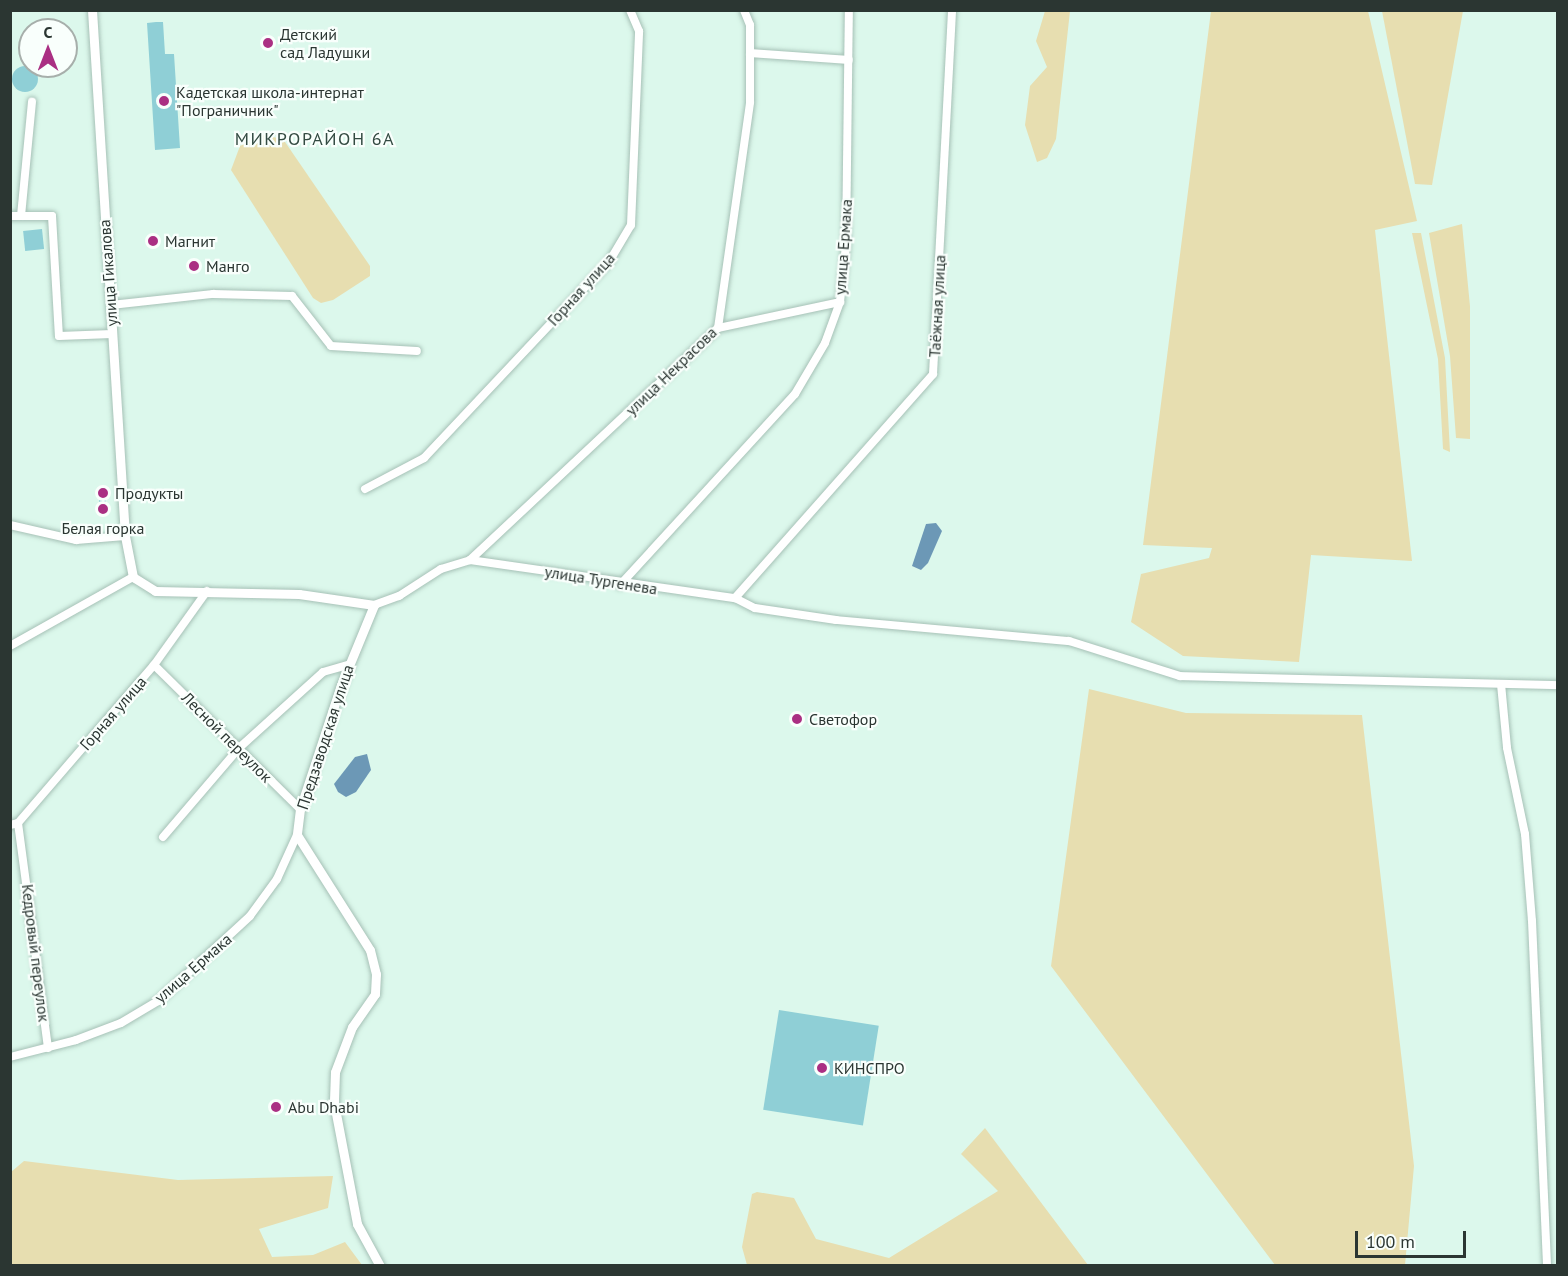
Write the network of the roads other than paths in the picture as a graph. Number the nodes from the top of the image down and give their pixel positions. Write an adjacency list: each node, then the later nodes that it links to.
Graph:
1 (92, 10): 12 (main road, улица Гикалова)
2 (630, 10): 16 (street, Горная улица)
3 (744, 10): 6 (street, улица Некрасова)
4 (849, 10): 7 (street, улица Ермака)
5 (952, 10): 23 (street, Таёжная улица)
6 (750, 53): 7 (street); 13 (street, улица Некрасова)
7 (849, 60): 11 (street, улица Ермака)
8 (32, 102): 10 (street)
9 (10, 216): 10 (street)
10 (21, 216): 14 (street)
11 (840, 302): 13 (street); 21 (street, улица Ермака)
12 (111, 305): 14 (main road, улица Гикалова); 15 (street)
13 (718, 328): 19 (street, улица Некрасова)
14 (112, 334): 18 (main road, улица Гикалова)
15 (417, 351)
16 (365, 489)
17 (10, 525): 18 (street)
18 (125, 536): 20 (main road, улица Гикалова)
19 (470, 560): 21 (street, улица Тургенева); 24 (street, улица Тургенева)
20 (133, 577): 22 (main road); 25 (street)
21 (620, 585): 23 (street, улица Тургенева)
22 (207, 591): 24 (main road); 26 (street, Горная улица)
23 (735, 598): 28 (street, улица Тургенева)
24 (374, 605): 27 (main road, Предзаводская улица)
25 (10, 646)
26 (154, 665): 30 (street, Лесной переулок); 32 (street, Горная улица)
27 (348, 665): 30 (street); 31 (main road, Предзаводская улица)
28 (1501, 684): 29 (street, улица Тургенева); 38 (street)
29 (1557, 686)
30 (238, 748): 31 (street, Лесной переулок); 34 (street)
31 (300, 809): 33 (main road, Предзаводская улица)
32 (14, 824): 35 (street, Кедровый переулок)
33 (297, 835): 35 (street, улица Ермака); 37 (main road)
34 (163, 837)
35 (48, 1048): 36 (street, улица Ермака)
36 (10, 1057)
37 (380, 1266)
38 (1547, 1266)

